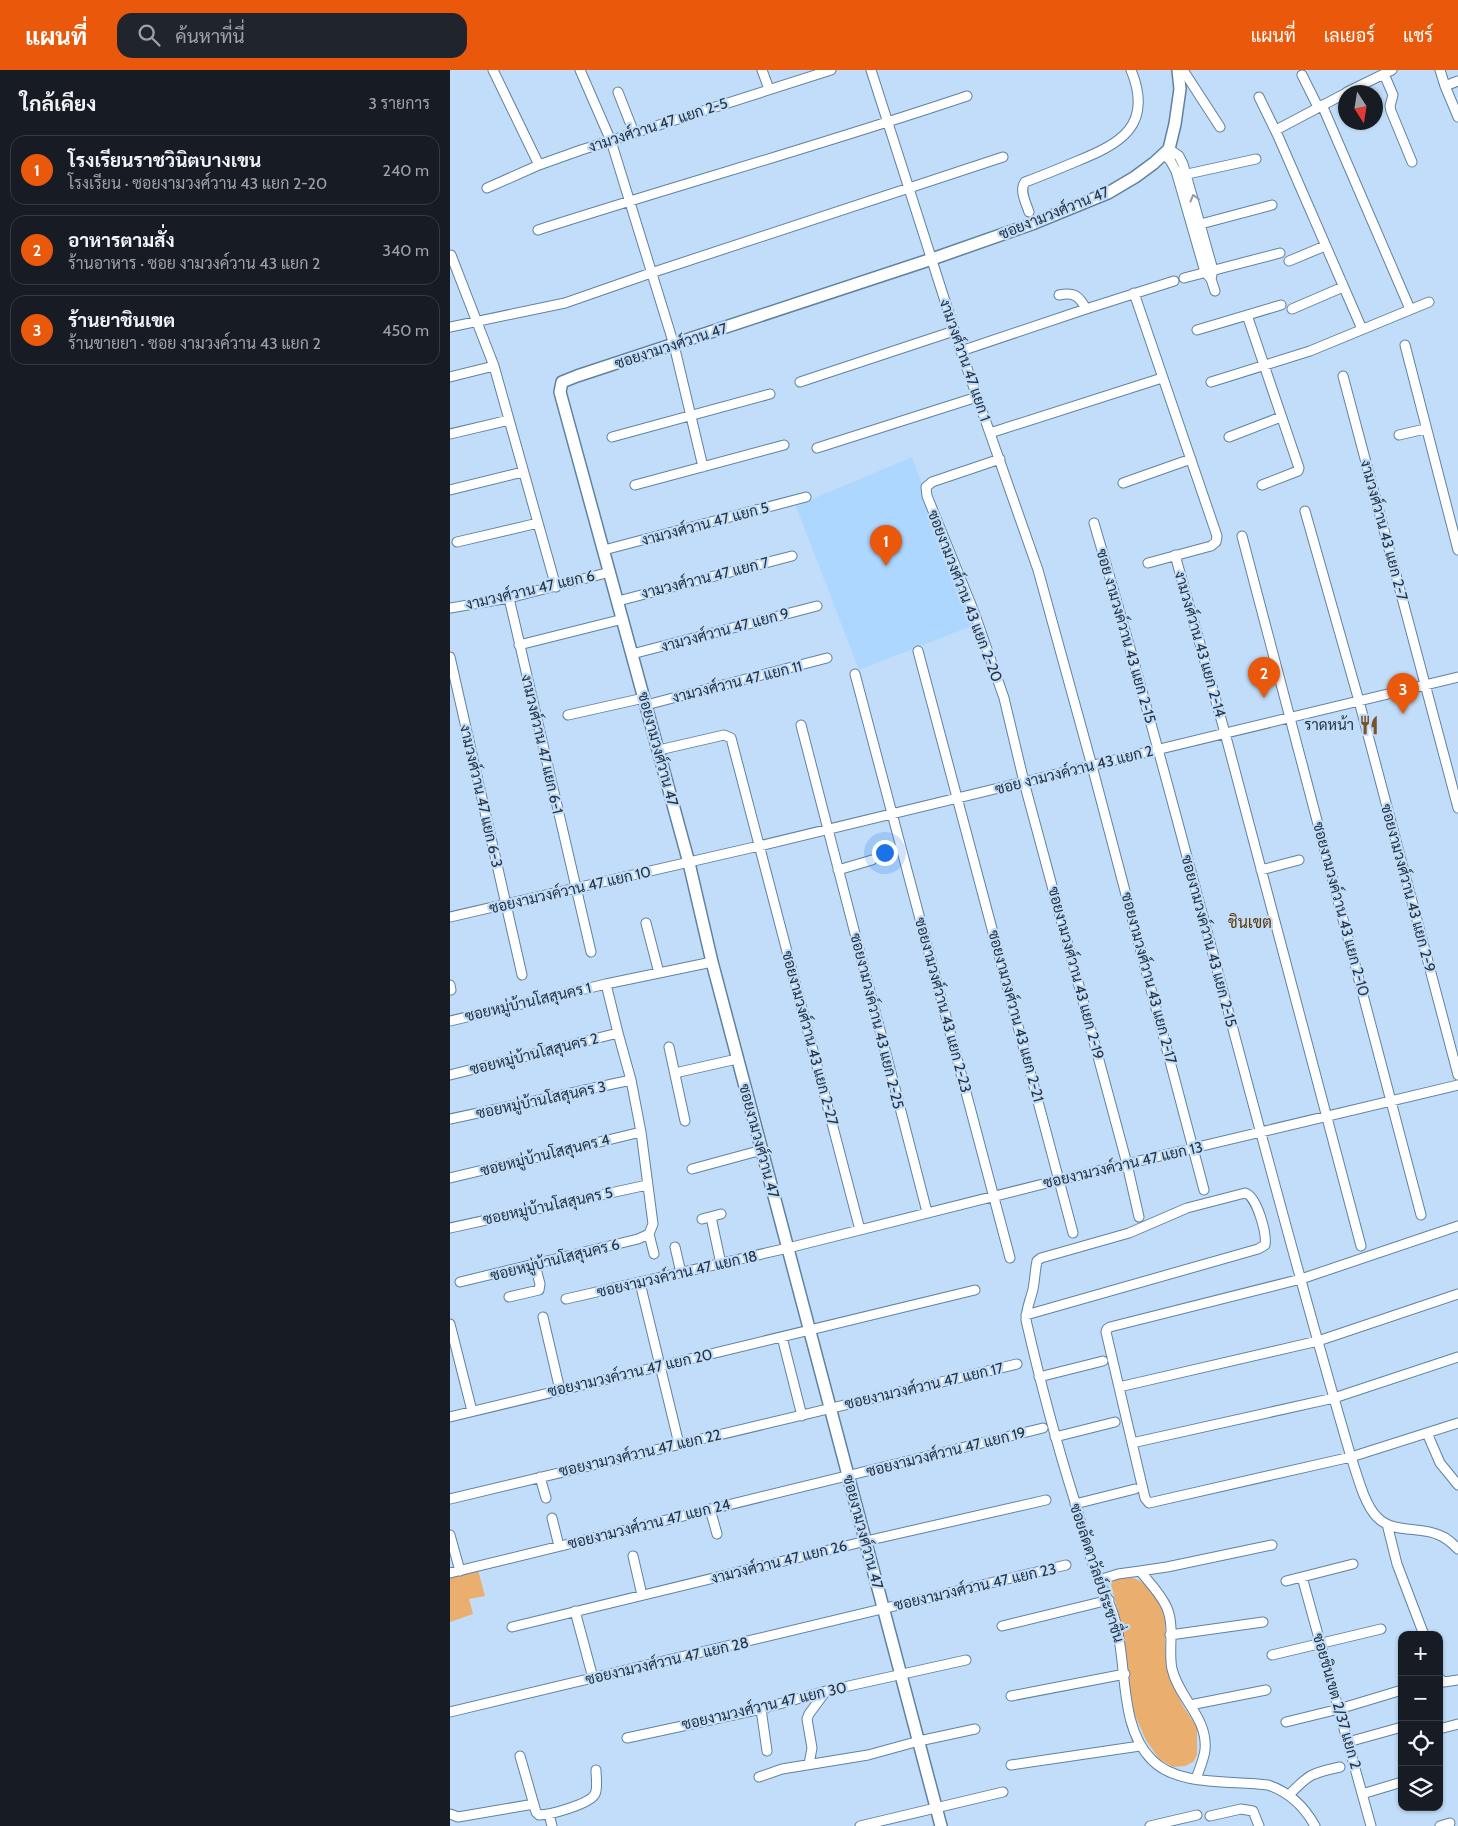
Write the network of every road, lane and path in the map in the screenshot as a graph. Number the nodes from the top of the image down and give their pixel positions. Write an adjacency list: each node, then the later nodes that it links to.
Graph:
1 (493, 70): 31 (street)
2 (580, 70): 26 (street)
3 (762, 70): 15 (street)
4 (831, 70): 15 (street, งามวงศ์วาน 47 แยก 2-5)
5 (871, 70): 22 (street, งามวงศ์วาน 47 แยก 1)
6 (1131, 70): 37 (street)
7 (1178, 70): 27 (street)
8 (1183, 70): 23 (street)
9 (1440, 70): 14 (street)
10 (1389, 71): 13 (street); 30 (street)
11 (1302, 75): 20 (street)
12 (1458, 81): 14 (street)
13 (1362, 85)
14 (1445, 86): 21 (street)
15 (769, 89): 25 (street, งามวงศ์วาน 47 แยก 2-5)
16 (618, 92): 25 (street)
17 (967, 96): 22 (street)
18 (1259, 97): 24 (street)
19 (1338, 97): 20 (street)
20 (1320, 106): 24 (street); 58 (street)
21 (1458, 117)
22 (887, 123): 34 (street, งามวงศ์วาน 47 แยก 1); 35 (street)
23 (1220, 127)
24 (1276, 130): 40 (street)
25 (634, 133): 26 (street, งามวงศ์วาน 47 แยก 2-5)
26 (611, 141): 31 (street, งามวงศ์วาน 47 แยก 2-5); 35 (street)
27 (1166, 151): 32 (street); 43 (street, ซอยงามวงศ์วาน 47)
28 (1004, 157): 34 (street)
29 (1256, 158): 32 (street)
30 (1412, 162)
31 (538, 166): 33 (street, งามวงศ์วาน 47 แยก 2-5)
32 (1183, 175): 38 (street)
33 (487, 188)
34 (909, 188): 43 (street, งามวงศ์วาน 47 แยก 1); 46 (street)
35 (629, 200): 39 (street); 46 (street)
36 (1272, 205): 38 (street)
37 (1029, 212)
38 (1196, 225): 47 (street)
39 (538, 230)
40 (1325, 246): 44 (street); 50 (street)
41 (1280, 253): 47 (street)
42 (451, 255): 45 (street)
43 (932, 259): 64 (street, งามวงศ์วาน 47 แยก 1); 65 (street, ซอยงามวงศ์วาน 47)
44 (1289, 261)
45 (454, 273): 60 (street)
46 (651, 273): 60 (street); 65 (street)
47 (1210, 274): 48 (street); 51 (street)
48 (1184, 278)
49 (1174, 281): 52 (street)
50 (1344, 287): 57 (street); 62 (street)
51 (1215, 291)
52 (1134, 293): 56 (street); 72 (street)
53 (1059, 295): 56 (street)
54 (1429, 302): 58 (street)
55 (1281, 305): 59 (street)
56 (1086, 308): 67 (street)
57 (1292, 309)
58 (1410, 310): 62 (street)
59 (1247, 315): 63 (street); 69 (street)
60 (478, 322): 61 (street); 68 (street)
61 (450, 327)
62 (1362, 329): 69 (street)
63 (1197, 330)
64 (954, 331): 67 (street, งามวงศ์วาน 47 แยก 1); 73 (street)
65 (674, 345): 77 (street); 102 (street, ซอยงามวงศ์วาน 47)
66 (1404, 345): 80 (street)
67 (961, 351): 76 (street, งามวงศ์วาน 47 แยก 1)
68 (494, 366): 71 (street); 79 (street)
69 (1264, 366): 74 (street); 78 (street)
70 (1343, 376): 121 (street, งามวงศ์วาน 43 แยก 2-7)
71 (450, 377)
72 (1162, 378): 81 (street); 89 (street)
73 (800, 382)
74 (1211, 382)
75 (770, 394): 77 (street)
76 (977, 397): 81 (street, งามวงศ์วาน 47 แยก 1); 87 (street)
77 (690, 416): 84 (street); 90 (street)
78 (1281, 417): 85 (street); 93 (street)
79 (509, 420): 82 (street); 91 (street)
80 (1426, 429): 83 (street); 103 (street)
81 (990, 433): 88 (street, งามวงศ์วาน 47 แยก 1)
82 (450, 434)
83 (1399, 435)
84 (612, 437)
85 (1229, 437)
86 (784, 445): 90 (street)
87 (817, 448)
88 (1000, 459): 130 (street, งามวงศ์วาน 47 แยก 1); 131 (street, ซอยงามวงศ์วาน 43 แยก 2-20)
89 (1191, 459): 92 (street); 104 (street)
90 (703, 467): 94 (street)
91 (523, 472): 95 (street); 98 (street)
92 (1123, 483)
93 (1262, 484)
94 (634, 485)
95 (450, 490)
96 (806, 498): 102 (street, งามวงศ์วาน 47 แยก 5)
97 (1305, 512): 122 (street, ซอยงามวงศ์วาน 43 แยก 2-9)
98 (538, 523): 101 (street); 108 (street)
99 (1094, 523): 129 (street, ซอย งามวงค์วาน 43 แยก 2-15)
100 (1242, 536): 125 (street, ซอยงามวงค์วาน 43 แยก 2-10)
101 (457, 542)
102 (604, 550): 107 (street, ซอยงามวงศ์วาน 47)
103 (1458, 550)
104 (1175, 555): 106 (street); 127 (street, งามวงศ์วาน 43 แยก 2-14)
105 (792, 556): 110 (street, งามวงศ์วาน 47 แยก 7)
106 (1148, 563)
107 (610, 572): 108 (street, งามวงศ์วาน 47 แยก 6); 110 (street, ซอยงามวงศ์วาน 47)
108 (556, 587): 109 (street, งามวงศ์วาน 47 แยก 6)
109 (509, 598): 112 (street, งามวงศ์วาน 47 แยก 6); 114 (street, งามวงศ์วาน 47 แยก 6-1)
110 (618, 601): 113 (street, ซอยงามวงศ์วาน 47)
111 (817, 606): 116 (street, งามวงศ์วาน 47 แยก 9)
112 (450, 608)
113 (623, 619): 114 (street); 116 (street, ซอยงามวงศ์วาน 47)
114 (519, 645): 142 (street, งามวงศ์วาน 47 แยก 6-1)
115 (918, 651): 132 (street, ซอยงามวงศ์วาน 43 แยก 2-21)
116 (632, 654): 123 (street, ซอยงามวงศ์วาน 47)
117 (450, 657): 143 (street, งามวงศ์วาน 47 แยก 6-3)
118 (827, 658): 123 (street, งามวงศ์วาน 47 แยก 11)
119 (855, 674): 134 (street, ซอยงามวงศ์วาน 43 แยก 2-23)
120 (1458, 677): 121 (street, ซอย งามวงค์วาน 43 แยก 2)
121 (1426, 684): 122 (street, ซอย งามวงค์วาน 43 แยก 2); 133 (street, งามวงศ์วาน 43 แยก 2-7)
122 (1359, 701): 125 (street, ซอย งามวงค์วาน 43 แยก 2); 157 (street, ซอยงามวงศ์วาน 43 แยก 2-9)
123 (645, 702): 124 (street, งามวงศ์วาน 47 แยก 11); 128 (street, ซอยงามวงศ์วาน 47)
124 (568, 715)
125 (1290, 717): 127 (street, ซอย งามวงค์วาน 43 แยก 2); 160 (street, ซอยงามวงค์วาน 43 แยก 2-10)
126 (801, 725): 135 (street, ซอยงามวงค์วาน 43 แยก 2-25)
127 (1225, 733): 129 (street, ซอย งามวงค์วาน 43 แยก 2); 141 (street, งามวงศ์วาน 43 แยก 2-14)
128 (658, 750): 136 (street, ซอยงามวงศ์วาน 43 แยก 2-27); 139 (street, ซอยงามวงศ์วาน 47)
129 (1158, 750): 130 (street, ซอย งามวงค์วาน 43 แยก 2); 165 (street, ซอยงามวงค์วาน 43 แยก 2-15)
130 (1092, 766): 131 (street, ซอย งามวงค์วาน 43 แยก 2); 166 (street, ซอยงามวงศ์วาน 43 แยก 2-17)
131 (1024, 782): 132 (street, ซอย งามวงค์วาน 43 แยก 2); 168 (street, ซอยงามวงศ์วาน 43 แยก 2-19)
132 (958, 798): 134 (street, ซอย งามวงค์วาน 43 แยก 2); 171 (street, ซอยงามวงศ์วาน 43 แยก 2-21)
133 (1458, 808)
134 (892, 814): 135 (street, ซอย งามวงค์วาน 43 แยก 2); 174 (street, ซอยงามวงศ์วาน 43 แยก 2-23)
135 (828, 830): 136 (street, ซอย งามวงค์วาน 43 แยก 2); 140 (street, ซอยงามวงค์วาน 43 แยก 2-25)
136 (759, 846): 139 (street, ซอย งามวงค์วาน 43 แยก 2); 181 (street, ซอยงามวงศ์วาน 43 แยก 2-27)
137 (872, 860): 140 (street)
138 (1299, 860): 141 (street)
139 (689, 863): 142 (street, ซอยงามวงค์วาน 47 แยก 10); 147 (street, ซอยงามวงศ์วาน 47)
140 (838, 870): 175 (street, ซอยงามวงค์วาน 43 แยก 2-25)
141 (1260, 870): 161 (street, งามวงศ์วาน 43 แยก 2-14)
142 (575, 889): 143 (street, ซอยงามวงค์วาน 47 แยก 10); 146 (street, งามวงศ์วาน 47 แยก 6-1)
143 (506, 905): 144 (street, ซอยงามวงค์วาน 47 แยก 10); 149 (street, งามวงศ์วาน 47 แยก 6-3)
144 (450, 918)
145 (646, 923): 148 (street)
146 (590, 952)
147 (712, 962): 148 (street, ซอยหมู่บ้านโสสุนคร 1); 154 (street, ซอยงามวงศ์วาน 47)
148 (660, 973): 150 (street, ซอยหมู่บ้านโสสุนคร 1)
149 (522, 975)
150 (606, 984): 151 (street, ซอยหมู่บ้านโสสุนคร 1); 152 (street)
151 (450, 1021)
152 (618, 1033): 156 (street, ซอยหมู่บ้านโสสุนคร 2); 158 (street)
153 (669, 1047): 155 (street)
154 (737, 1059): 155 (street); 167 (street, ซอยงามวงศ์วาน 47)
155 (675, 1073): 163 (street)
156 (450, 1075)
157 (1458, 1075)
158 (631, 1080): 162 (street, ซอยหมู่บ้านโสสุนคร 3); 164 (street)
159 (1458, 1085): 160 (street, ซอยงามวงค์วาน 47 แยก 13)
160 (1392, 1101): 161 (street, ซอยงามวงค์วาน 47 แยก 13); 177 (street, ซอยงามวงค์วาน 43 แยก 2-10)
161 (1326, 1117): 165 (street, ซอยงามวงค์วาน 47 แยก 13); 184 (street, งามวงศ์วาน 43 แยก 2-14)
162 (450, 1120)
163 (685, 1121)
164 (641, 1132): 170 (street, ซอยหมู่บ้านโสสุนคร 4); 172 (street)
165 (1260, 1132): 166 (street, ซอยงามวงค์วาน 47 แยก 13); 192 (street, ซอยงามวงค์วาน 43 แยก 2-15)
166 (1194, 1148): 168 (street, ซอยงามวงค์วาน 47 แยก 13); 173 (street, ซอยงามวงศ์วาน 43 แยก 2-17)
167 (762, 1150): 169 (street); 186 (street, ซอยงามวงศ์วาน 47)
168 (1127, 1164): 171 (street, ซอยงามวงค์วาน 47 แยก 13); 178 (street, ซอยงามวงศ์วาน 43 แยก 2-19)
169 (692, 1169)
170 (450, 1178)
171 (1059, 1180): 174 (street, ซอยงามวงค์วาน 47 แยก 13); 182 (street, ซอยงามวงศ์วาน 43 แยก 2-21)
172 (647, 1185): 180 (street, ซอยหมู่บ้านโสสุนคร 5); 183 (street)
173 (1204, 1190)
174 (994, 1196): 175 (street, ซอยงามวงค์วาน 47 แยก 13); 188 (street, ซอยงามวงศ์วาน 43 แยก 2-23)
175 (927, 1212): 181 (street, ซอยงามวงค์วาน 47 แยก 13)
176 (721, 1214): 189 (street)
177 (1421, 1215)
178 (1140, 1217)
179 (1458, 1226): 192 (street)
180 (450, 1228)
181 (860, 1230): 186 (street, ซอยงามวงค์วาน 47 แยก 13)
182 (1073, 1233)
183 (649, 1234): 187 (street); 190 (street, ซอยหมู่บ้านโสสุนคร 6)
184 (1361, 1246)
185 (674, 1247): 191 (street)
186 (788, 1248): 189 (street, ซอยงามวงค์วาน 47 แยก 18); 202 (street, ซอยงามวงศ์วาน 47)
187 (654, 1254)
188 (1010, 1258)
189 (721, 1264): 191 (street, ซอยงามวงค์วาน 47 แยก 18)
190 (535, 1265): 193 (street, ซอยหมู่บ้านโสสุนคร 6); 197 (street)
191 (681, 1273): 194 (street, ซอยงามวงค์วาน 47 แยก 18)
192 (1301, 1279): 204 (street, ซอยงามวงค์วาน 43 แยก 2-15); 210 (street)
193 (460, 1282)
194 (640, 1283): 198 (street, ซอยงามวงค์วาน 47 แยก 18); 208 (street)
195 (975, 1290): 202 (street, ซอยงามวงค์วาน 47 แยก 20)
196 (1458, 1294): 204 (street)
197 (510, 1297)
198 (566, 1299)
199 (1026, 1315): 199 (street, ซอยลัดดาวัลย์ประชาชื่น); 209 (street, ซอยลัดดาวัลย์ประชาชื่น)
200 (543, 1317): 211 (street)
201 (450, 1324): 214 (street)
202 (810, 1330): 203 (street, ซอยงามวงค์วาน 47 แยก 20); 213 (street, ซอยงามวงศ์วาน 47)
203 (782, 1337): 208 (street, ซอยงามวงค์วาน 47 แยก 20); 215 (street)
204 (1318, 1340): 210 (street); 212 (street, ซอยงามวงค์วาน 43 แยก 2-15)
205 (1458, 1357): 212 (street)
206 (1103, 1361): 209 (street)
207 (1017, 1364): 213 (street, ซอยงามวงศ์วาน 47 แยก 17)
208 (660, 1366): 211 (street, ซอยงามวงค์วาน 47 แยก 20); 223 (street)
209 (1039, 1377): 221 (street, ซอยลัดดาวัลย์ประชาชื่น)
210 (1119, 1387): 222 (street)
211 (560, 1390): 214 (street, ซอยงามวงค์วาน 47 แยก 20)
212 (1334, 1398): 222 (street); 224 (street, ซอยงามวงค์วาน 43 แยก 2-15)
213 (830, 1409): 215 (street, ซอยงามวงศ์วาน 47 แยก 22); 225 (street, ซอยงามวงศ์วาน 47)
214 (472, 1411): 216 (street, ซอยงามวงค์วาน 47 แยก 20)
215 (802, 1416): 223 (street, ซอยงามวงศ์วาน 47 แยก 22)
216 (450, 1417)
217 (1115, 1422): 221 (street)
218 (1458, 1423): 220 (street)
219 (1043, 1428): 225 (street, ซอยงามวงศ์วาน 47 แยก 19)
220 (1427, 1433): 224 (street); 227 (street)
221 (1055, 1437): 232 (street, ซอยลัดดาวัลย์ประชาชื่น)
222 (1132, 1443): 224 (street)
223 (679, 1444): 226 (street, ซอยงามวงศ์วาน 47 แยก 22)
224 (1351, 1457): 235 (street, ซอยงามวงค์วาน 43 แยก 2-15)
225 (848, 1476): 233 (street, ซอยงามวงศ์วาน 47 แยก 24); 238 (street, ซอยงามวงศ์วาน 47)
226 (540, 1477): 229 (street); 230 (street, ซอยงามวงศ์วาน 47 แยก 22)
227 (1458, 1486)
228 (1135, 1489): 232 (street)
229 (546, 1498)
230 (450, 1499)
231 (1046, 1500): 238 (street, งามวงศ์วาน 47 แยก 26)
232 (1075, 1504): 249 (street, ซอยลัดดาวัลย์ประชาชื่น)
233 (710, 1509): 236 (street); 239 (street, ซอยงามวงศ์วาน 47 แยก 24)
234 (552, 1518): 239 (street)
235 (1387, 1524): 241 (street); 259 (street)
236 (717, 1534)
237 (450, 1535): 245 (street)
238 (866, 1541): 251 (street, งามวงศ์วาน 47 แยก 26); 253 (street, ซอยงามวงศ์วาน 47)
239 (559, 1546): 245 (street, ซอยงามวงศ์วาน 47 แยก 24)
240 (1272, 1546): 246 (street)
241 (1458, 1549)
242 (633, 1556): 251 (street)
243 (1353, 1564): 248 (street)
244 (1066, 1566): 253 (street, ซอยงามวงศ์วาน 47 แยก 23)
245 (460, 1571): 247 (street, ซอยงามวงศ์วาน 47 แยก 24)
246 (1140, 1571): 249 (street); 260 (street)
247 (450, 1573)
248 (1302, 1576): 250 (street); 261 (street, ซอยชินเขต 2/37 แยก 2)
249 (1099, 1580): 252 (street, ซอยลัดดาวัลย์ประชาชื่น)
250 (1286, 1580)
251 (642, 1595): 254 (street, งามวงศ์วาน 47 แยก 26)
252 (1108, 1600): 256 (street); 264 (street, ซอยลัดดาวัลย์ประชาชื่น)
253 (884, 1609): 265 (street, ซอยงามวงศ์วาน 47); 266 (street, ซอยงามวงศ์วาน 47 แยก 28)
254 (575, 1611): 257 (street, งามวงศ์วาน 47 แยก 26); 266 (street)
255 (1263, 1622): 260 (street)
256 (1002, 1626)
257 (512, 1627)
258 (1381, 1629): 261 (street)
259 (1422, 1631)
260 (1170, 1635): 273 (street)
261 (1320, 1643): 262 (street); 275 (street, ซอยชินเขต 2/37 แยก 2)
262 (1272, 1655)
263 (966, 1660): 265 (street, ซอยงามวงศ์วาน 47 แยก 30)
264 (1124, 1674): 272 (street); 285 (street, ซอยลัดดาวัลย์ประชาชื่น)
265 (901, 1675): 270 (street, ซอยงามวงศ์วาน 47 แยก 30); 283 (street, ซอยงามวงศ์วาน 47)
266 (593, 1678): 276 (street, ซอยงามวงศ์วาน 47 แยก 28)
267 (1458, 1680): 268 (street)
268 (1443, 1681)
269 (1266, 1690): 273 (street)
270 (826, 1691): 274 (street, ซอยงามวงศ์วาน 47 แยก 30); 288 (street)
271 (1398, 1691): 275 (street)
272 (1011, 1696)
273 (1190, 1705): 293 (street)
274 (761, 1709): 282 (street, ซอยงามวงศ์วาน 47 แยก 30); 286 (street)
275 (1339, 1709): 277 (street); 284 (street, ซอยชินเขต 2/37 แยก 2)
276 (450, 1712)
277 (1286, 1722)
278 (1458, 1724): 280 (street)
279 (1398, 1728): 284 (street)
280 (1443, 1728)
281 (976, 1729): 283 (street)
282 (626, 1738)
283 (919, 1741): 288 (street); 299 (street, ซอยงามวงศ์วาน 47)
284 (1348, 1742): 296 (street, ซอยชินเขต 2/37 แยก 2)
285 (1140, 1746): 289 (street); 293 (street, ซอยลัดดาวัลย์ประชาชื่น)
286 (767, 1751)
287 (520, 1756): 298 (street)
288 (810, 1764): 292 (street)
289 (1011, 1765)
290 (1340, 1767): 297 (street)
291 (596, 1770): 301 (street)
292 (759, 1778)
293 (1196, 1779): 297 (street, ซอยลัดดาวัลย์ประชาชื่น)
294 (1398, 1783): 296 (street)
295 (1003, 1792): 299 (street)
296 (1362, 1794): 311 (street, ซอยชินเขต 2/37 แยก 2)
297 (1289, 1795): 310 (street, ซอยลัดดาวัลย์ประชาชื่น)
298 (534, 1804): 300 (street); 301 (street)
299 (936, 1807): 306 (street); 307 (street, ซอยงามวงศ์วาน 47)
300 (450, 1814)
301 (549, 1814): 305 (street)
302 (1197, 1815): 308 (street)
303 (1210, 1816): 309 (street)
304 (1450, 1823): 312 (street)
305 (552, 1826)
306 (860, 1826)
307 (941, 1826)
308 (1150, 1826)
309 (1259, 1826)
310 (1315, 1826)
311 (1371, 1826)
312 (1440, 1826)

